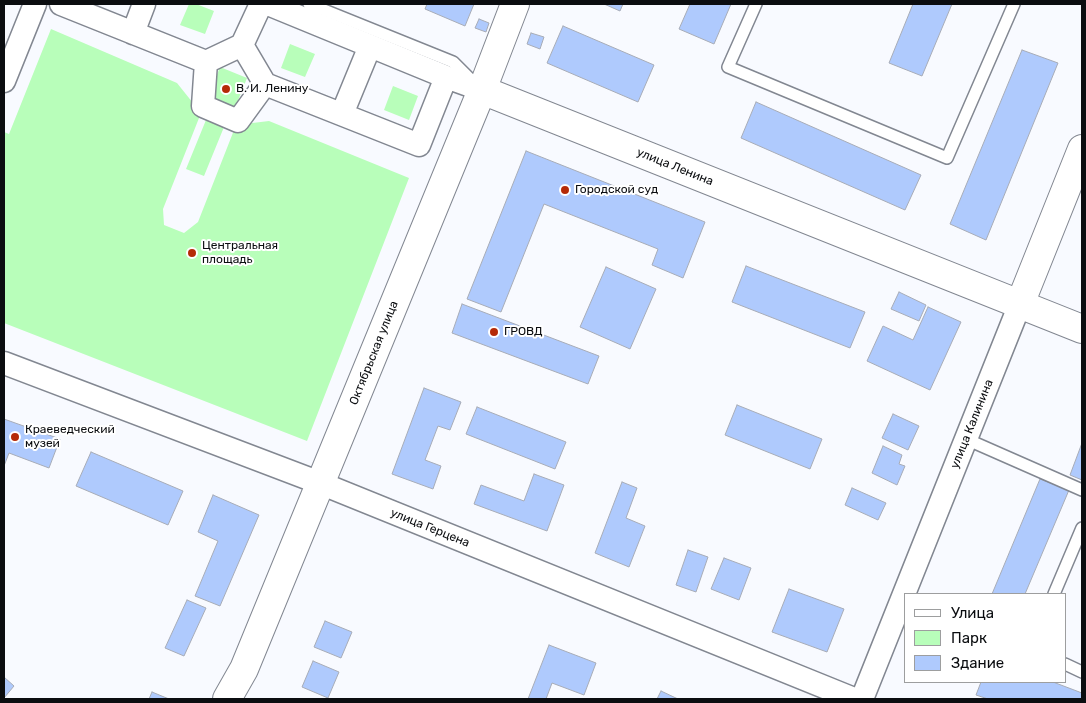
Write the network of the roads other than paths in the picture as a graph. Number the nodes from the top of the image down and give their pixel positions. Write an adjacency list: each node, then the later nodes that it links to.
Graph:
1 (35, 4): 15 (street)
2 (61, 4): 10 (street)
3 (144, 4): 10 (street)
4 (261, 4): 11 (street)
5 (268, 4): 12 (street, улица Ленина)
6 (309, 4): 14 (lane)
7 (515, 4): 17 (street, Октябрьская улица)
8 (756, 4): 9 (lane)
9 (1014, 4)
10 (133, 33): 13 (street)
11 (242, 45): 13 (street); 16 (street)
12 (370, 46): 14 (street, улица Ленина); 18 (street)
13 (206, 62): 16 (street)
14 (449, 70): 17 (street, улица Ленина); 18 (street)
15 (4, 81)
16 (265, 84): 18 (street)
17 (482, 90): 20 (street, улица Ленина); 24 (street, Октябрьская улица)
18 (342, 114)
19 (1082, 149): 20 (street, улица Калинина)
20 (1020, 304): 21 (street, улица Ленина); 23 (street, улица Калинина)
21 (1082, 329)
22 (4, 363): 24 (street, улица Герцена)
23 (966, 439): 25 (lane); 27 (street, улица Калинина)
24 (320, 483): 31 (street, Октябрьская улица); 35 (street, улица Герцена)
25 (1082, 490)
26 (1082, 528): 28 (lane)
27 (904, 593)
28 (1054, 593)
29 (904, 594): 36 (street, улица Калинина)
30 (1066, 664): 32 (lane)
31 (244, 669): 33 (street, Октябрьская улица); 34 (street)
32 (1082, 672)
33 (227, 699)
34 (238, 699)
35 (854, 699)
36 (862, 699)

